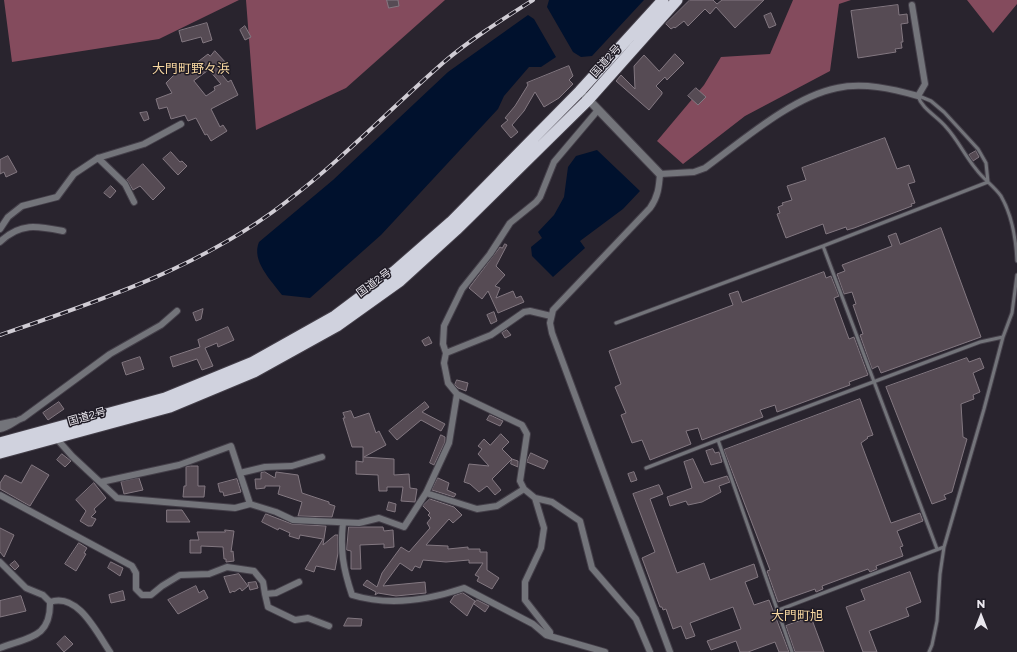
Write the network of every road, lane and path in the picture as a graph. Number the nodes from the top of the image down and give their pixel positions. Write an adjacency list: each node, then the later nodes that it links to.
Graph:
1 (663, 0): 4 (highway, 国道2号)
2 (677, 0): 6 (highway, 国道2号)
3 (912, 5): 5 (street)
4 (580, 91): 6 (street); 31 (highway, 国道2号)
5 (918, 96): 10 (street); 11 (lane); 11 (lane)
6 (588, 100): 7 (street); 29 (highway, 国道2号)
7 (598, 110): 10 (street); 23 (street)
8 (181, 124): 9 (street)
9 (98, 158): 12 (street); 13 (street)
10 (660, 174): 20 (street)
11 (988, 182): 16 (lane); 17 (lane)
12 (134, 202)
13 (0, 229)
14 (63, 231): 15 (street)
15 (0, 242)
16 (823, 246): 21 (lane); 24 (lane)
17 (1017, 261)
18 (1017, 275): 22 (lane)
19 (177, 311): 26 (street)
20 (551, 316): 23 (street); 56 (street)
21 (616, 323)
22 (1003, 337): 24 (lane); 43 (lane)
23 (446, 353): 25 (street)
24 (875, 381): 30 (lane); 44 (lane)
25 (457, 394): 37 (street); 38 (street)
26 (15, 421): 27 (street); 28 (street)
27 (0, 424)
28 (0, 429)
29 (57, 439): 32 (highway, 国道2号); 36 (street)
30 (718, 440): 34 (lane); 49 (lane)
31 (0, 443)
32 (0, 453)
33 (322, 457): 35 (street)
34 (646, 468)
35 (240, 473): 36 (street); 41 (street)
36 (101, 482): 41 (street)
37 (524, 489): 38 (street); 40 (street)
38 (426, 493): 42 (street)
39 (0, 495): 47 (street)
40 (535, 498): 51 (street); 55 (street)
41 (250, 504): 42 (street)
42 (343, 522): 51 (street)
43 (944, 547): 44 (lane); 58 (lane)
44 (937, 550): 49 (lane)
45 (0, 562): 48 (street)
46 (299, 582): 47 (street)
47 (266, 594): 50 (street)
48 (50, 602): 52 (street); 53 (street)
49 (776, 611): 57 (lane)
50 (329, 626)
51 (550, 636): 54 (street)
52 (0, 648)
53 (110, 652)
54 (605, 652)
55 (650, 652)
56 (670, 652)
57 (792, 652)
58 (929, 652)

